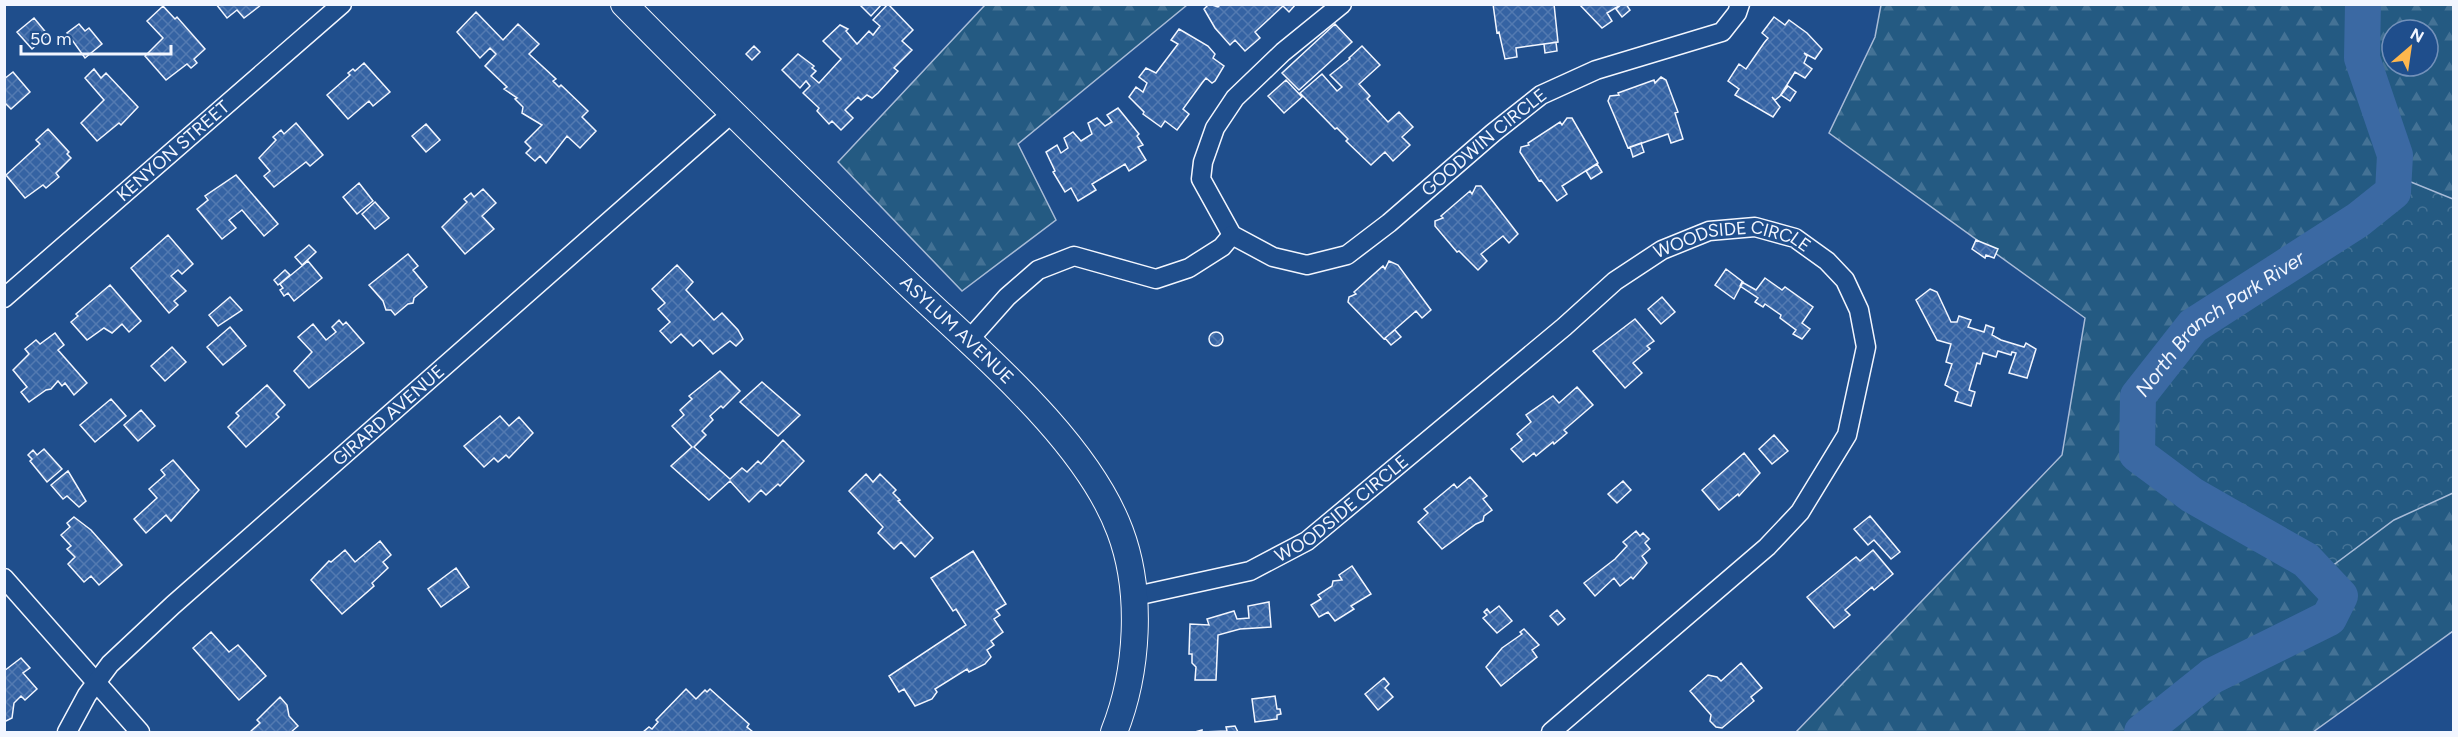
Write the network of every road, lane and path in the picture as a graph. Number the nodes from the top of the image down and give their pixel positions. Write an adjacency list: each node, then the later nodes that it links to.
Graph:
1 (342, 4): 7 (street, KENYON STREET)
2 (624, 4): 5 (main road, ASYLUM AVENUE)
3 (1341, 4): 6 (street)
4 (1740, 4): 6 (street, GOODWIN CIRCLE)
5 (731, 114): 8 (main road, ASYLUM AVENUE); 11 (street, GIRARD AVENUE)
6 (1232, 235): 8 (street)
7 (4, 298)
8 (967, 342): 10 (main road, ASYLUM AVENUE)
9 (4, 578): 11 (street)
10 (1136, 596): 14 (main road, ASYLUM AVENUE); 15 (street, WOODSIDE CIRCLE)
11 (96, 682): 12 (street, GIRARD AVENUE); 13 (street)
12 (67, 732)
13 (140, 732)
14 (1114, 732)
15 (1551, 732)

